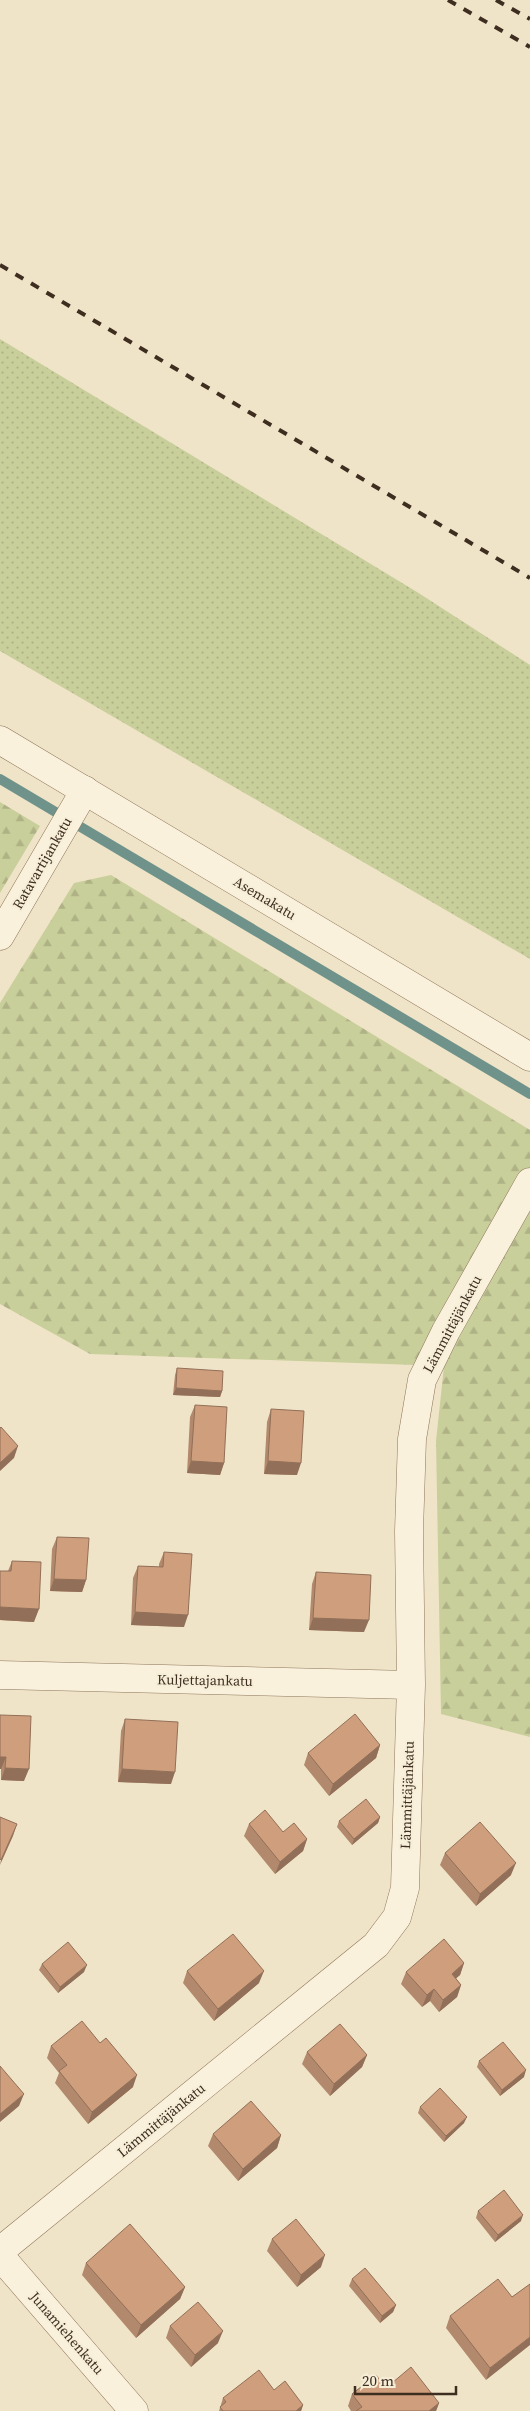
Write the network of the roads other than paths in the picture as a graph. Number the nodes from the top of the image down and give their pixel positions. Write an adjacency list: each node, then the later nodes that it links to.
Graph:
1 (0, 740): 2 (street, Asemakatu)
2 (85, 790): 3 (street, Ratavartijankatu); 4 (street, Asemakatu)
3 (0, 936)
4 (530, 1057)
5 (530, 1182): 7 (street, Lämmittäjänkatu)
6 (0, 1675): 7 (street, Kuljettajankatu)
7 (411, 1685): 8 (street, Lämmittäjänkatu)
8 (0, 2251)
9 (0, 2256): 10 (street, Junamiehenkatu)
10 (134, 2411)

